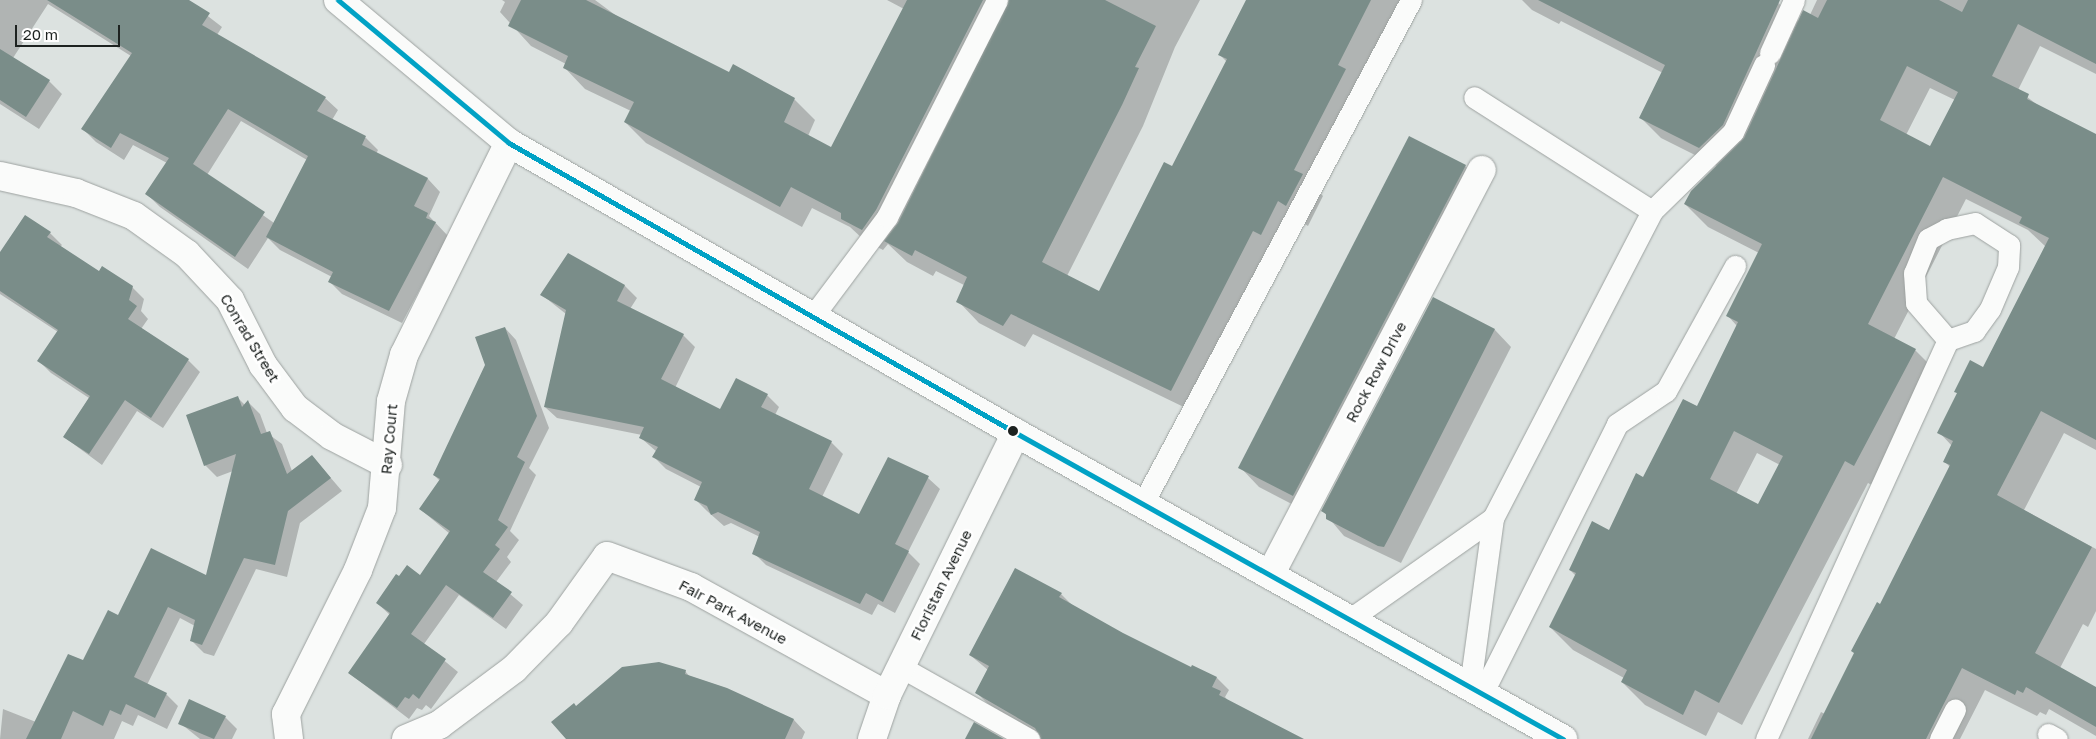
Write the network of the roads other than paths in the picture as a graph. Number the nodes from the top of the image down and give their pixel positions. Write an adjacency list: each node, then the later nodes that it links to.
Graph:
1 (338, 0): 6 (street)
2 (997, 0): 11 (lane)
3 (1411, 0): 15 (lane)
4 (1794, 0): 9 (lane)
5 (1474, 97): 9 (lane)
6 (509, 143): 11 (street); 14 (street, Ray Court)
7 (1482, 170): 17 (street, Rock Row Drive)
8 (0, 176): 14 (street, Conrad Street)
9 (1652, 211): 16 (lane)
10 (1735, 266): 20 (lane)
11 (813, 316): 13 (street)
12 (1948, 340): 12 (lane); 28 (lane)
13 (1016, 433): 15 (street); 19 (street, Floristan Avenue)
14 (388, 464): 23 (street, Ray Court)
15 (1143, 503): 17 (street)
16 (1493, 518): 18 (lane); 20 (lane)
17 (1270, 575): 18 (street)
18 (1350, 619): 20 (street)
19 (900, 667): 21 (street, Floristan Avenue); 26 (lane)
20 (1476, 690): 27 (street)
21 (887, 695): 24 (street, Fair Park Avenue); 25 (street, Floristan Avenue)
22 (1955, 710): 29 (lane)
23 (290, 739)
24 (406, 739)
25 (872, 739)
26 (1029, 739)
27 (1563, 739)
28 (1766, 739)
29 (1940, 739)

